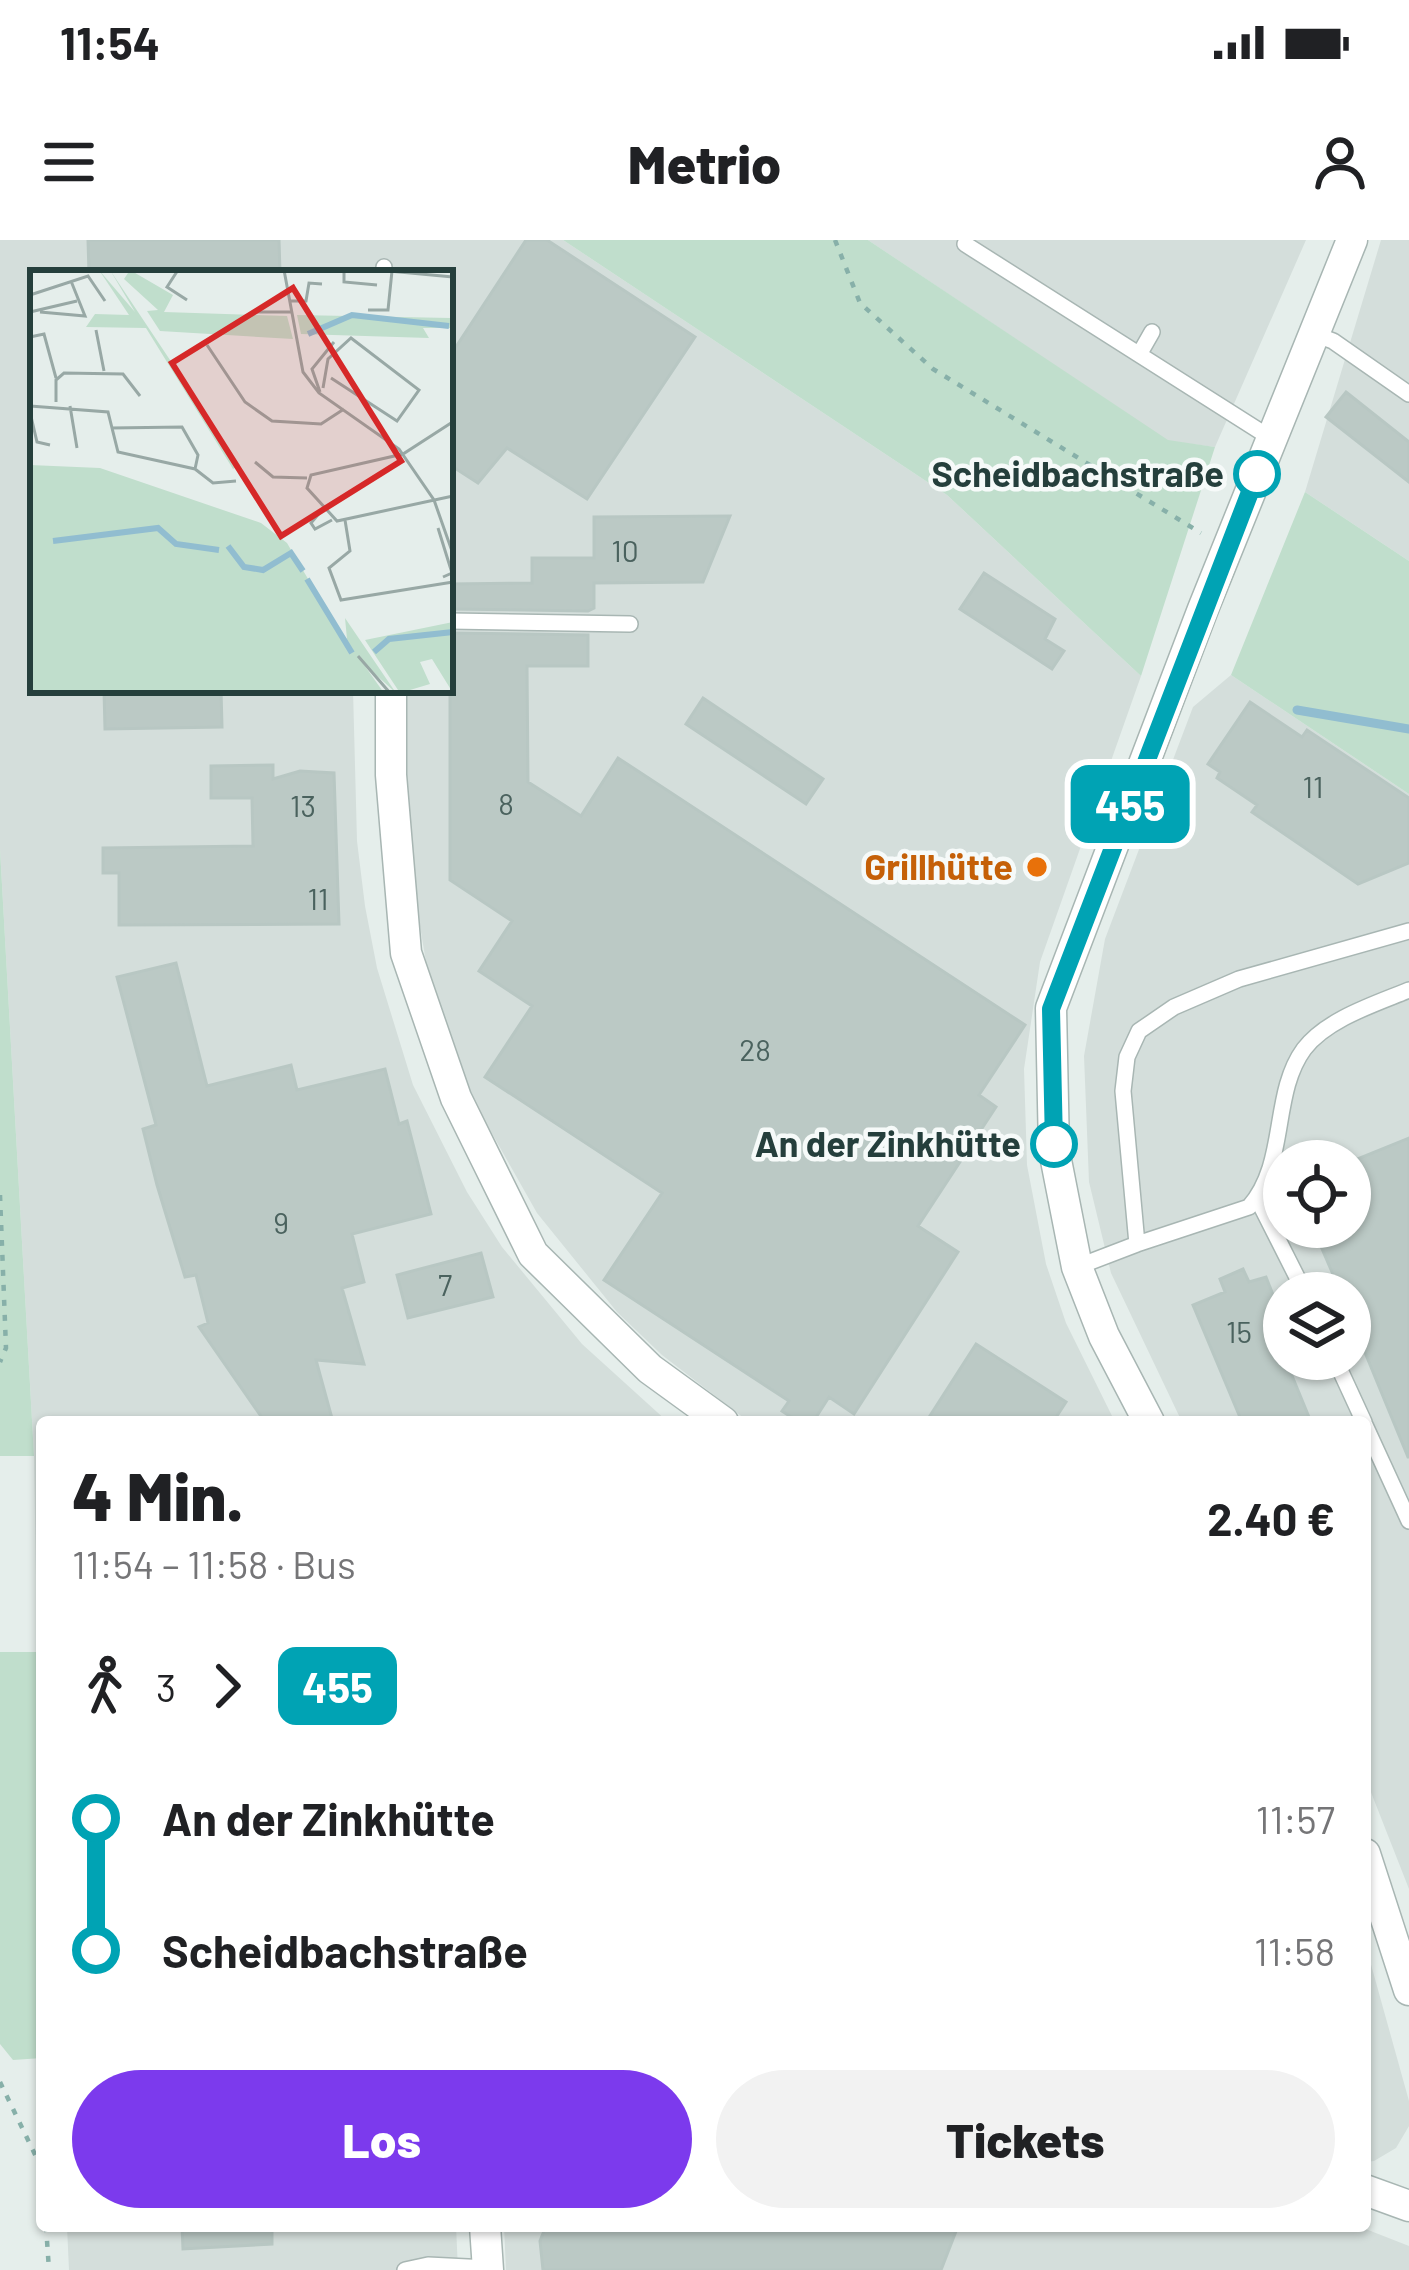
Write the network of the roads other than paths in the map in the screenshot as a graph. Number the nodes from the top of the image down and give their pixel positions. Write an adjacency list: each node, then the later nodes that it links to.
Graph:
1 (1352, 240): 4 (street)
2 (965, 244): 5 (lane)
3 (1152, 332): 5 (lane)
4 (1314, 334): 6 (lane); 7 (street)
5 (1140, 353): 7 (lane)
6 (1409, 394)
7 (1272, 439): 15 (street)
8 (453, 621): 9 (lane)
9 (630, 624)
10 (391, 693): 18 (street)
11 (1409, 931): 14 (lane)
12 (1409, 989): 13 (lane)
13 (1257, 1198): 14 (lane); 16 (lane)
14 (1137, 1244): 15 (lane)
15 (1077, 1267): 19 (street)
16 (1294, 1272)
17 (1345, 1380): 20 (lane)
18 (714, 1416)
19 (1146, 1416)
20 (1361, 1416)
21 (1371, 1438): 22 (lane)
22 (1409, 1521)
23 (1371, 1873): 24 (street)
24 (1409, 1990)
25 (1371, 2192): 26 (street)
26 (1409, 2206)
27 (485, 2232): 28 (street)
28 (488, 2269): 29 (lane)
29 (405, 2270)

